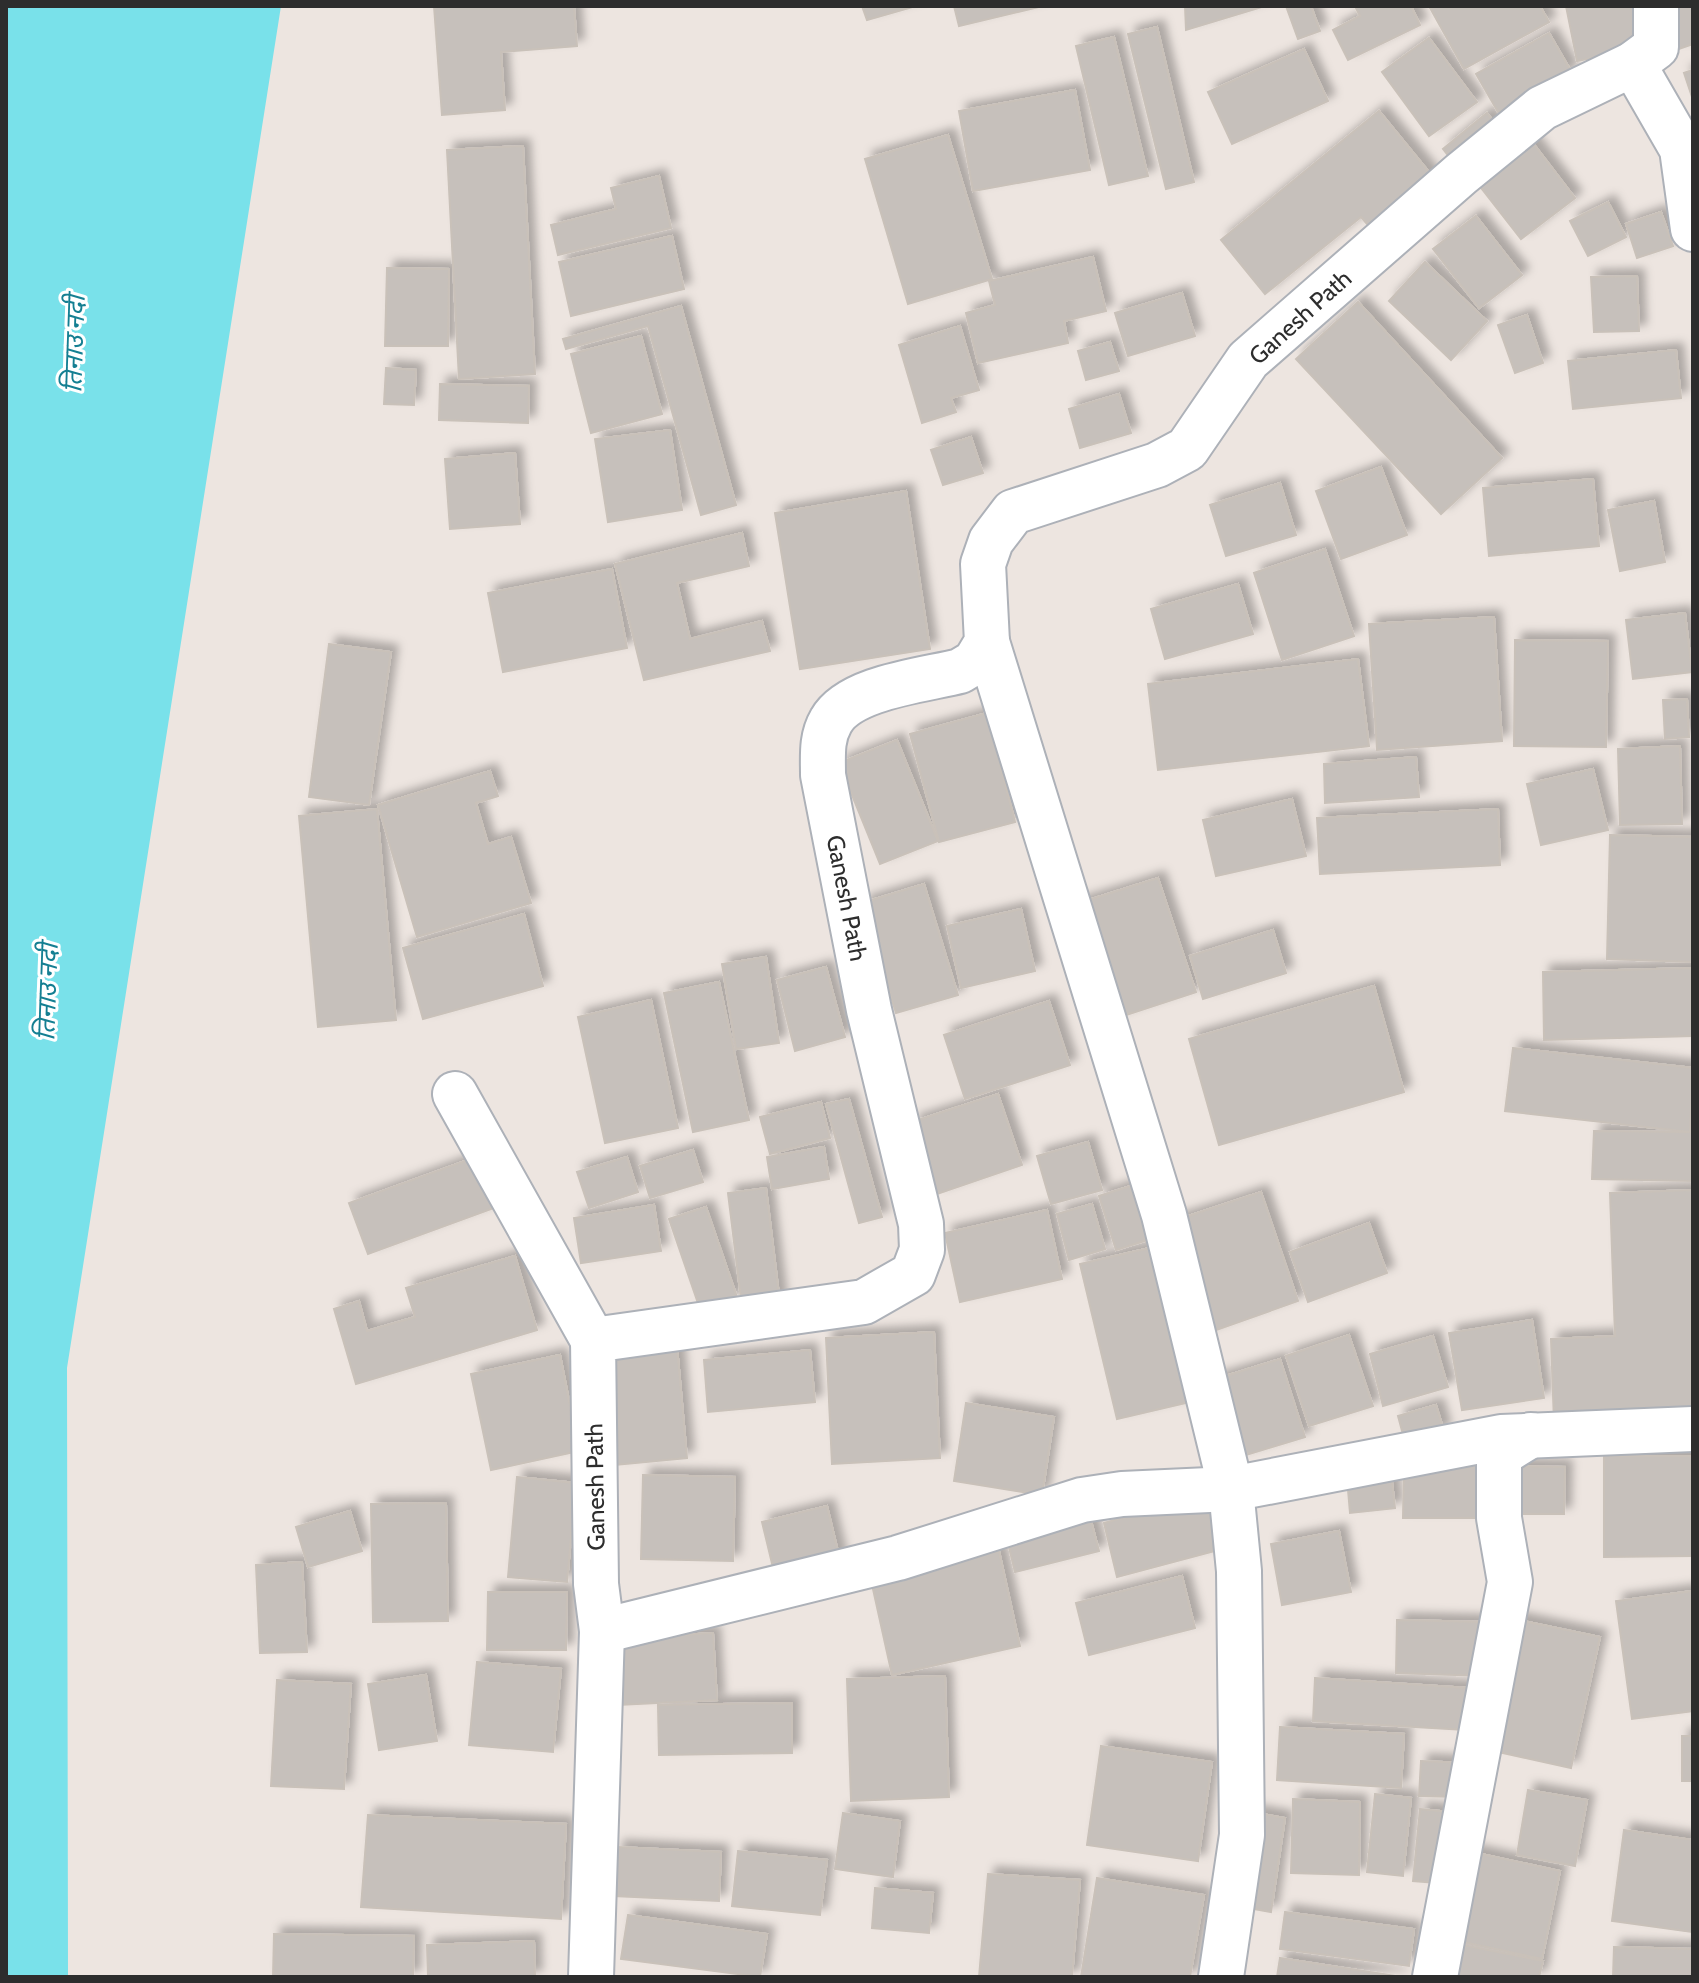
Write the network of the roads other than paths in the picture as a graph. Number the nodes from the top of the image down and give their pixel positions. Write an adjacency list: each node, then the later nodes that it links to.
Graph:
1 (1652, 31): 2 (street); 3 (street, Ganesh Path)
2 (1693, 229)
3 (987, 642): 5 (street, Ganesh Path); 8 (street)
4 (455, 1094): 5 (street)
5 (593, 1340): 9 (street, Ganesh Path)
6 (1693, 1429): 7 (street)
7 (1531, 1435): 8 (street); 12 (street)
8 (1231, 1489): 9 (street); 11 (street)
9 (602, 1631): 10 (street, Ganesh Path)
10 (591, 1977)
11 (1221, 1977)
12 (1435, 1977)

